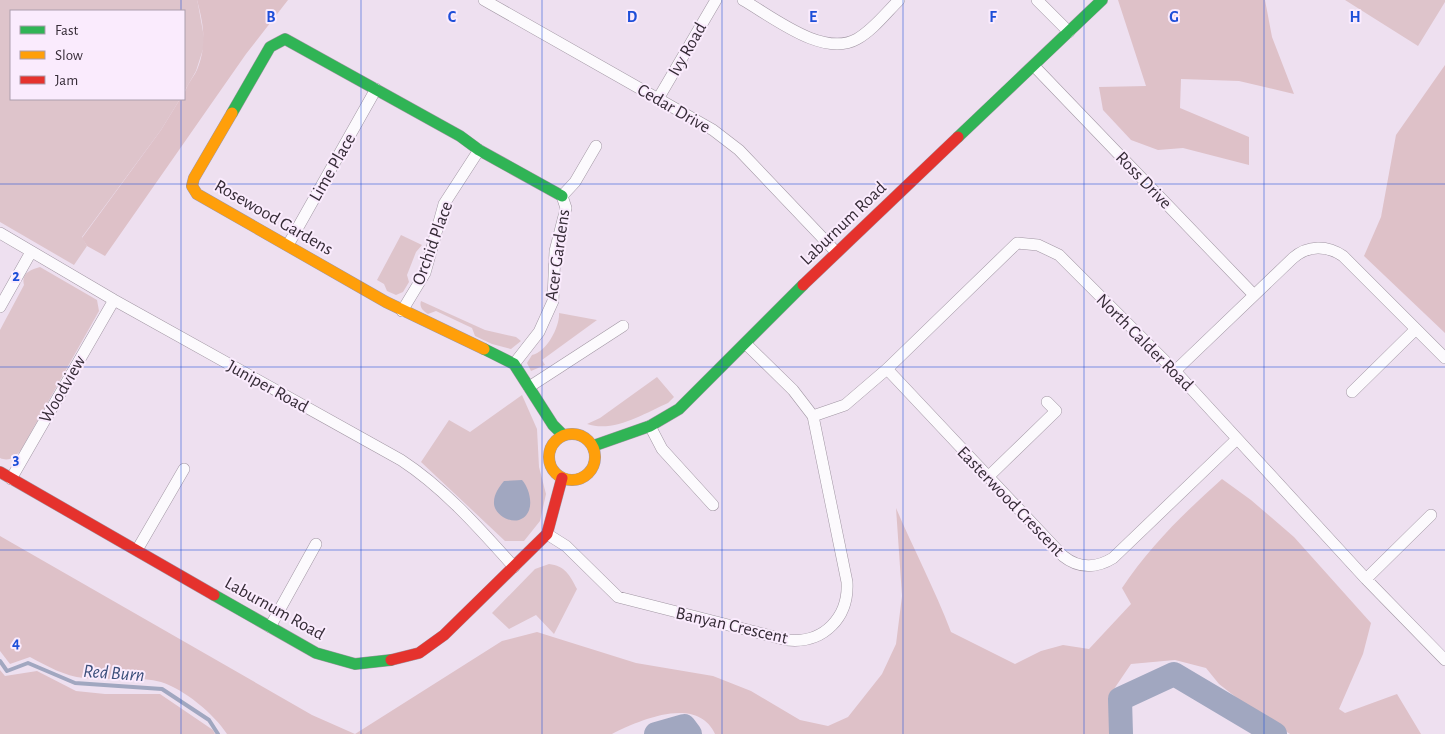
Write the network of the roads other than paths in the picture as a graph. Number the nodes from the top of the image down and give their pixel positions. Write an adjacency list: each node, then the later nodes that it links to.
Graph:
1 (484, 0): 10 (street, Cedar Drive)
2 (716, 0): 10 (street, Ivy Road)
3 (743, 0): 4 (street)
4 (899, 0)
5 (1037, 0): 7 (street)
6 (1102, 0): 7 (street, Laburnum Road)
7 (1068, 32): 8 (street, Laburnum Road)
8 (1034, 66): 17 (street, Laburnum Road); 18 (street, Ross Drive)
9 (376, 89): 12 (street, Rosewood Gardens); 15 (street, Lime Place); 15 (street, Rosewood Gardens)
10 (658, 99): 17 (street, Cedar Drive)
11 (596, 146): 13 (street)
12 (479, 150): 13 (street, Rosewood Gardens); 21 (street, Orchid Place)
13 (562, 196): 26 (street, Acer Gardens)
14 (0, 233): 16 (street, Juniper Road)
15 (288, 245): 21 (street, Rosewood Gardens)
16 (31, 252): 19 (street, Juniper Road); 20 (street)
17 (836, 252): 24 (street, Laburnum Road)
18 (1254, 295): 23 (street); 28 (street)
19 (114, 300): 40 (street, Woodview); 47 (street, Juniper Road)
20 (0, 307)
21 (402, 311): 26 (street, Rosewood Gardens)
22 (623, 326): 29 (street)
23 (1416, 329): 25 (street); 30 (street)
24 (746, 344): 32 (street, Banyan Crescent); 33 (street, Laburnum Road)
25 (1445, 358)
26 (514, 364): 29 (street)
27 (887, 369): 28 (street, North Calder Road); 32 (street, North Calder Road); 39 (street, Easterwood Crescent)
28 (1175, 371): 35 (street, North Calder Road)
29 (529, 387): 34 (street)
30 (1352, 392)
31 (1047, 402): 39 (street)
32 (813, 416): 44 (street, Banyan Crescent)
33 (650, 426): 36 (street, Laburnum Road); 42 (street)
34 (563, 435): 36 (street); 41 (street)
35 (1237, 439): 39 (street, Easterwood Crescent); 48 (street, North Calder Road)
36 (593, 446): 41 (street)
37 (184, 469): 46 (street)
38 (0, 472): 40 (street, Laburnum Road)
39 (988, 477)
40 (11, 478): 46 (street, Laburnum Road)
41 (562, 478): 44 (street)
42 (713, 505)
43 (1431, 515): 48 (street)
44 (548, 534): 47 (street, Laburnum Road)
45 (316, 544): 49 (street)
46 (137, 550): 49 (street, Laburnum Road)
47 (514, 567): 49 (street, Laburnum Road)
48 (1366, 579): 50 (street, North Calder Road)
49 (270, 627)
50 (1445, 660)

